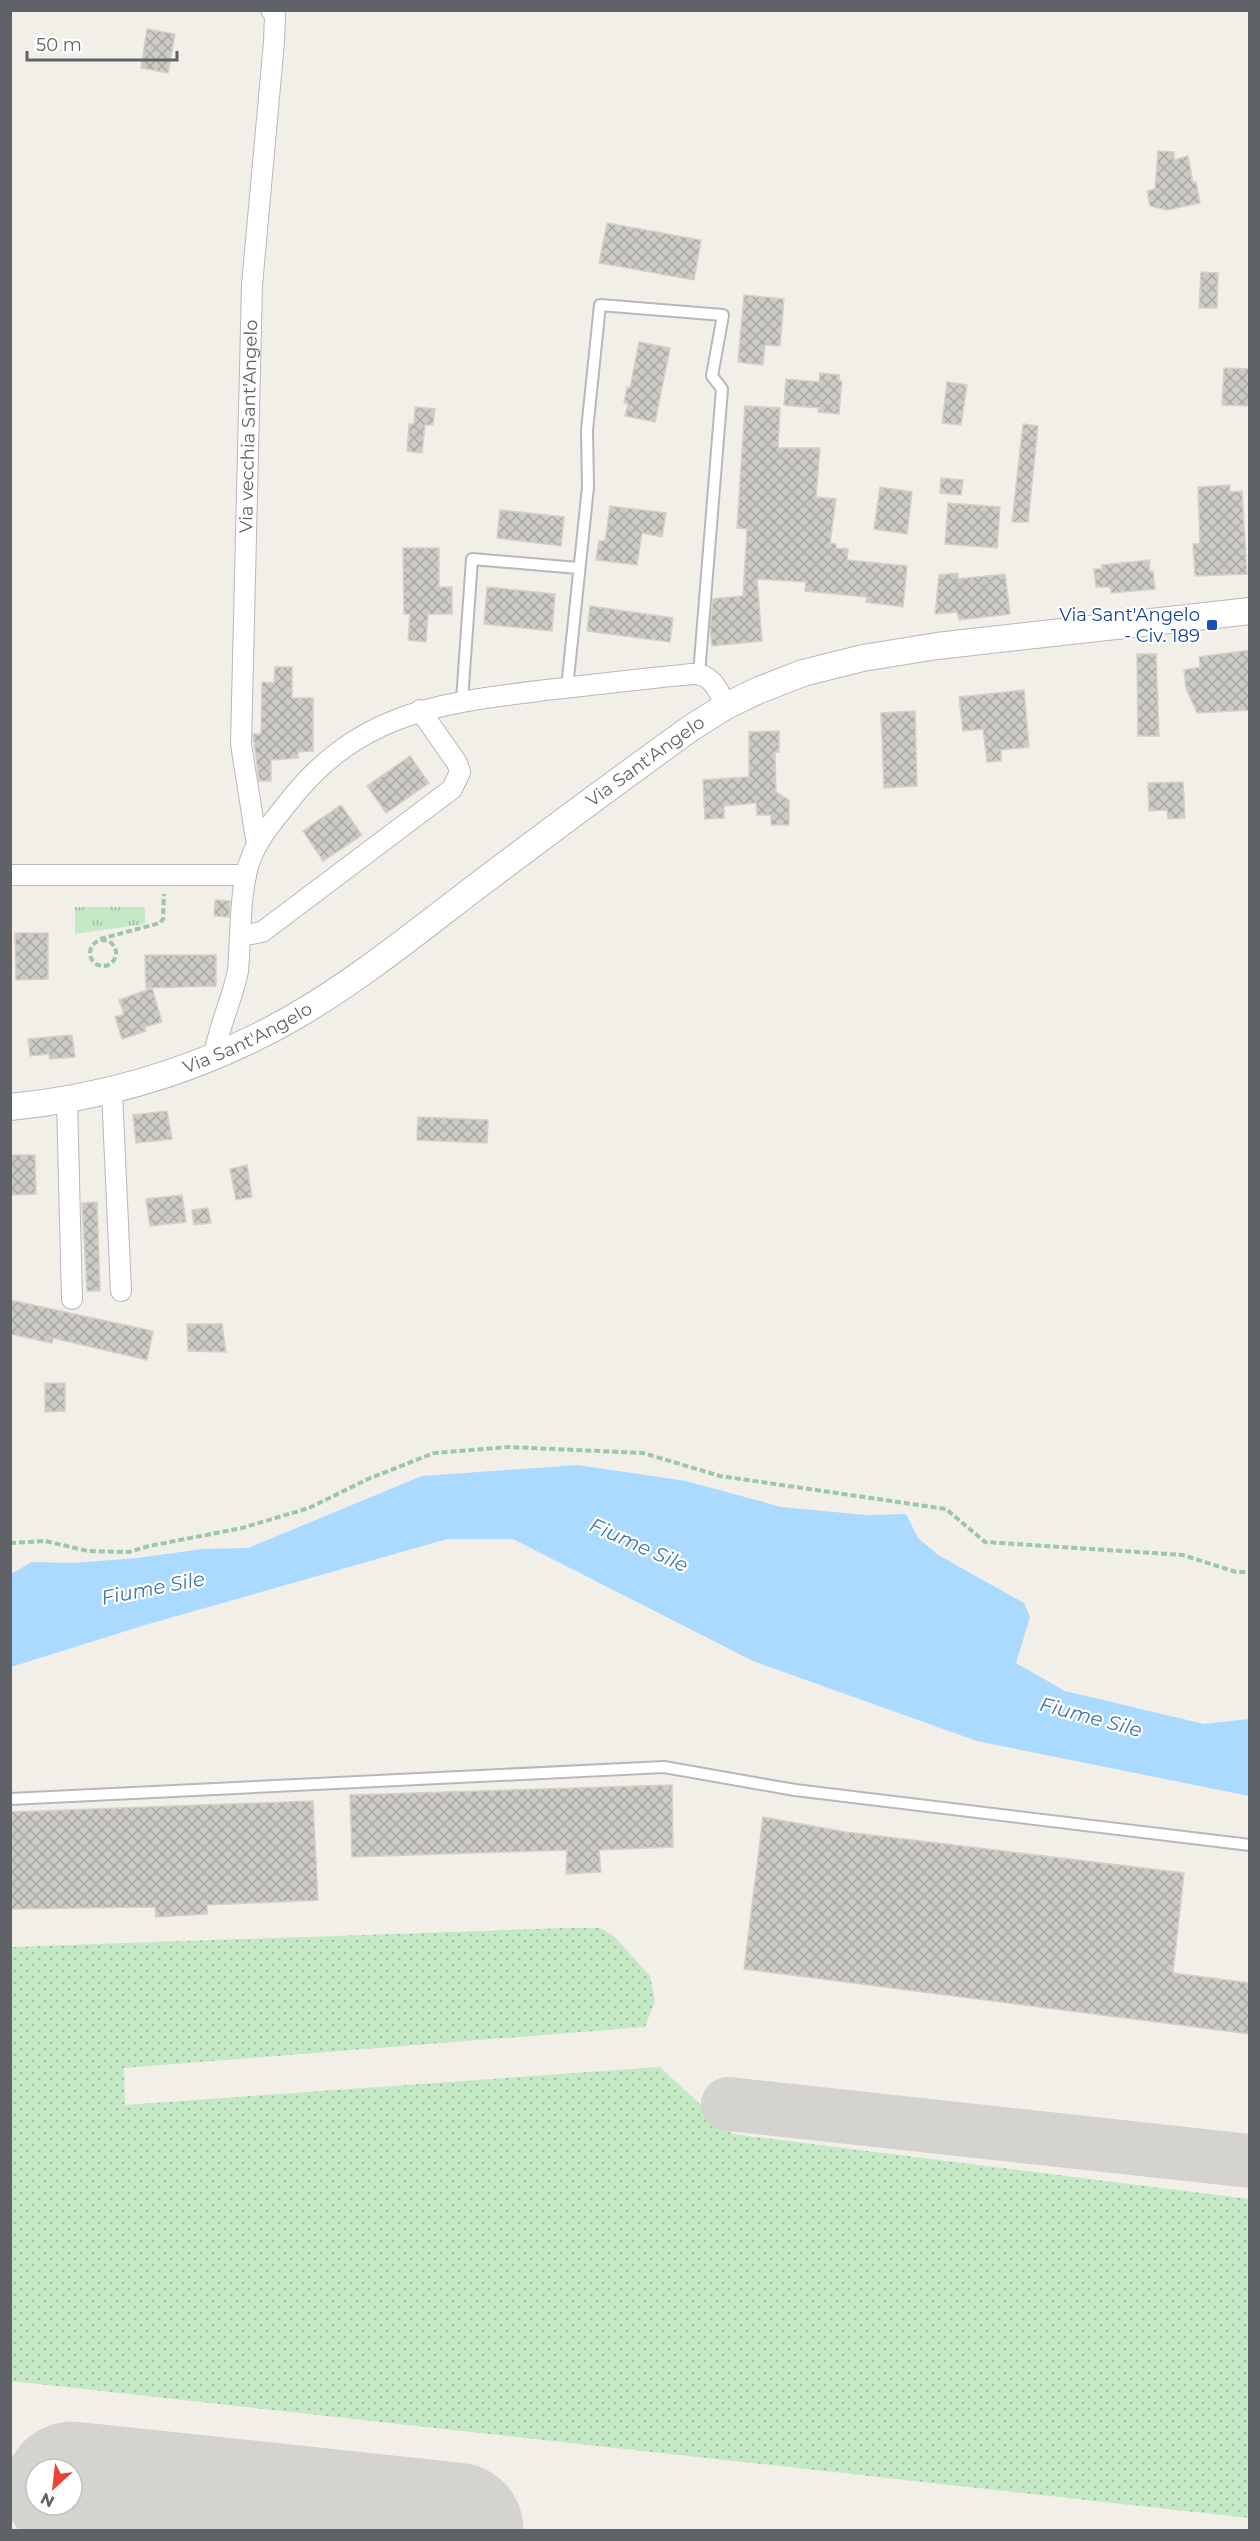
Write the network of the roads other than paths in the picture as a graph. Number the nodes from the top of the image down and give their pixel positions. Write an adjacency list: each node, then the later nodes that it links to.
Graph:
1 (271, 10): 9 (street, Via vecchia Sant'Angelo)
2 (578, 568): 4 (lane); 5 (lane); 6 (lane)
3 (1250, 611): 7 (street, Via Sant'Angelo)
4 (699, 674): 5 (street, Via vecchia Sant'Angelo); 7 (street)
5 (567, 688): 6 (street, Via vecchia Sant'Angelo)
6 (462, 700): 8 (street, Via vecchia Sant'Angelo)
7 (726, 706): 13 (street, Via Sant'Angelo)
8 (420, 710): 9 (street, Via vecchia Sant'Angelo); 12 (street)
9 (257, 844): 11 (street, Via vecchia Sant'Angelo)
10 (10, 875): 11 (street)
11 (246, 875): 12 (street, Via vecchia Sant'Angelo)
12 (241, 936): 13 (street, Via vecchia Sant'Angelo)
13 (214, 1058): 14 (street, Via Sant'Angelo)
14 (112, 1091): 15 (street, Via Sant'Angelo); 17 (street)
15 (67, 1101): 16 (street, Via Sant'Angelo); 18 (street)
16 (10, 1107)
17 (121, 1291)
18 (72, 1299)
19 (10, 1799): 20 (lane)
20 (1250, 1845)

